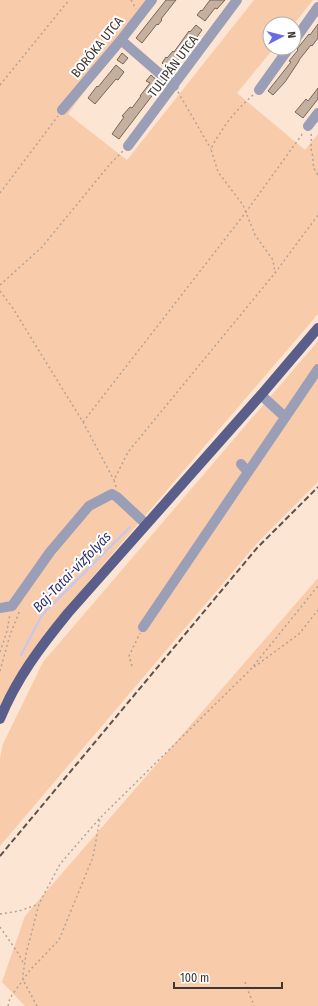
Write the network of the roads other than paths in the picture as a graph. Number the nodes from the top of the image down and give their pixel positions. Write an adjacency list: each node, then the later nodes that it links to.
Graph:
1 (152, 0): 5 (street, BORÓKA UTCA)
2 (237, 0): 7 (street, TULIPÁN UTCA)
3 (318, 7): 4 (street)
4 (302, 30)
5 (121, 40): 7 (street); 9 (street, BORÓKA UTCA)
6 (283, 56): 8 (street)
7 (174, 86): 12 (street, TULIPÁN UTCA)
8 (259, 90)
9 (62, 110)
10 (318, 113): 11 (street)
11 (308, 126)
12 (128, 146)
13 (318, 328): 15 (main road)
14 (318, 369): 16 (street)
15 (261, 395): 16 (street); 19 (main road)
16 (285, 417): 18 (street)
17 (241, 464): 18 (street)
18 (248, 472): 21 (street)
19 (146, 524): 20 (street); 22 (main road)
20 (0, 608)
21 (143, 627)
22 (0, 720)

